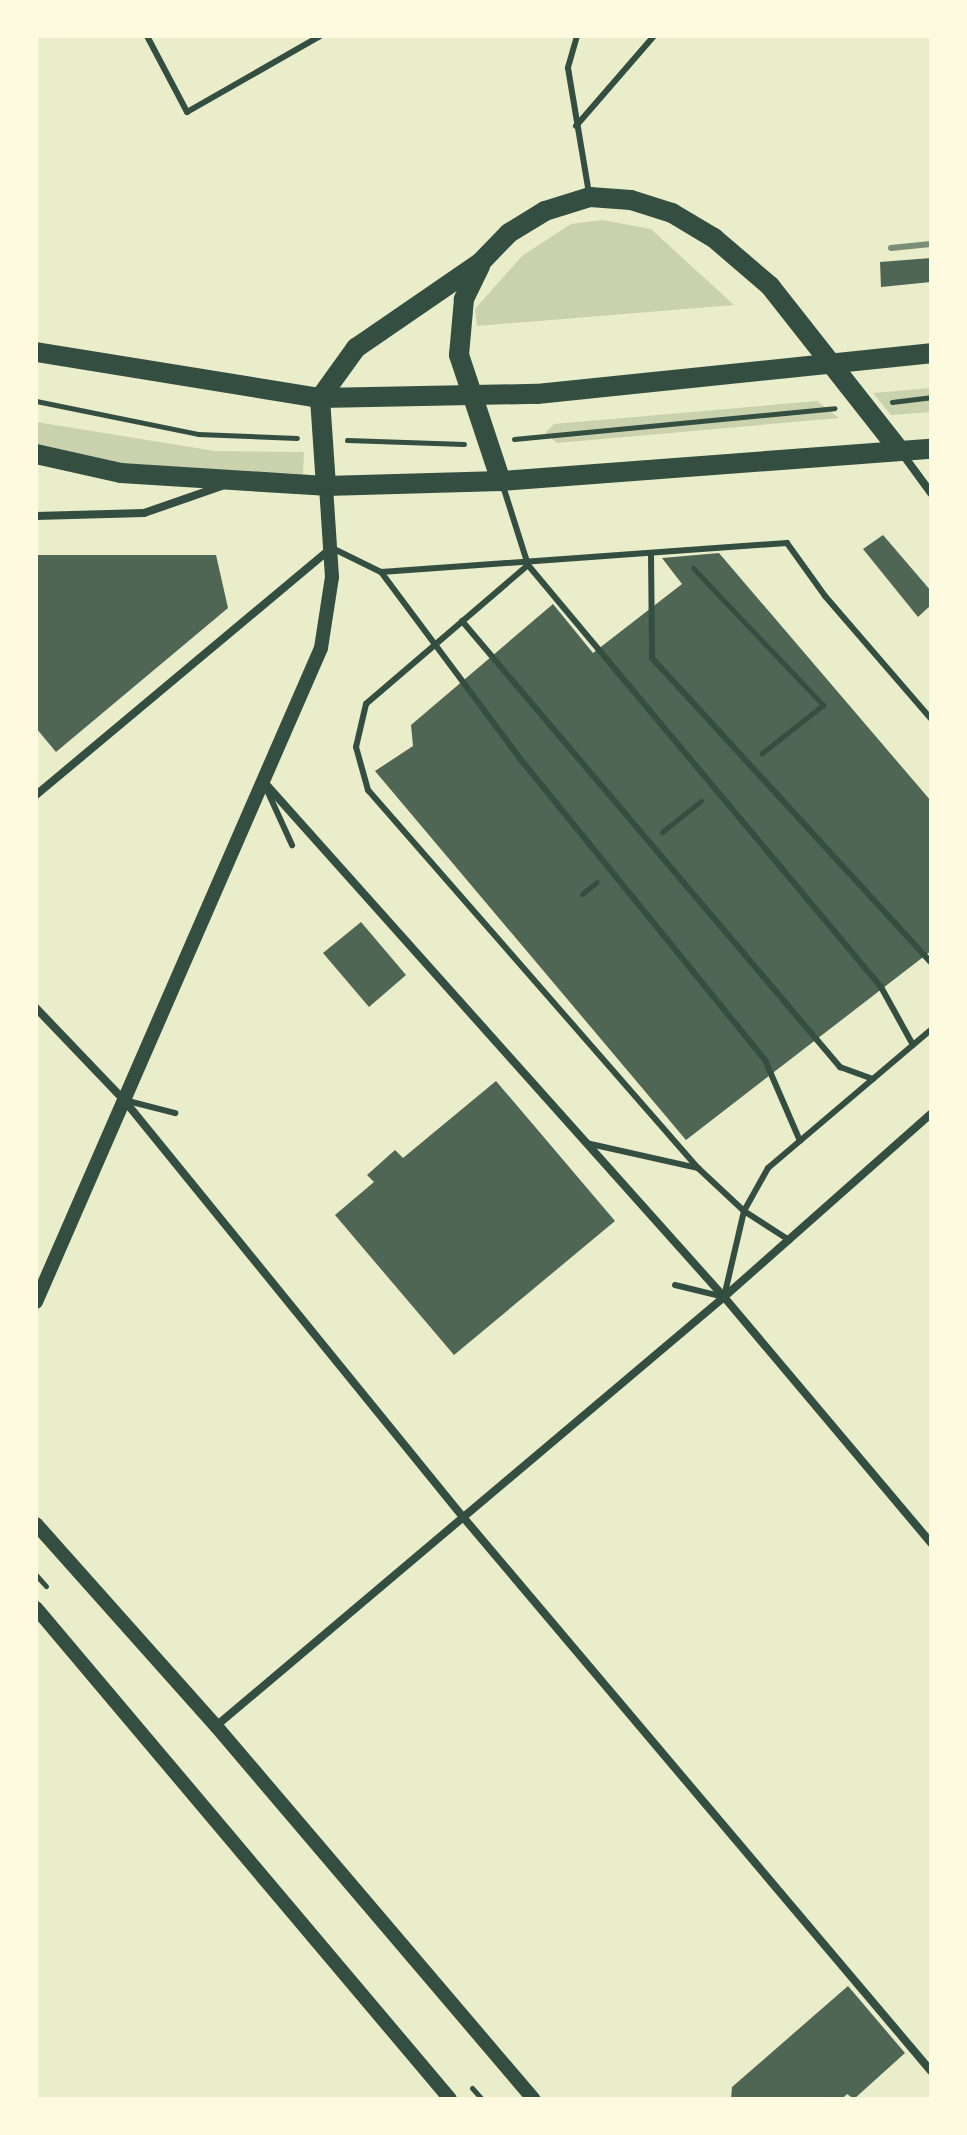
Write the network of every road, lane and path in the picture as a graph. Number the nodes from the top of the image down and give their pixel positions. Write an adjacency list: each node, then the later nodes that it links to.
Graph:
1 (147, 36): 2 (lane)
2 (320, 36)
3 (577, 36): 5 (lane)
4 (654, 36): 5 (lane)
5 (576, 126): 6 (lane)
6 (590, 197): 7 (main road); 10 (main road)
7 (481, 262): 11 (main road); 12 (main road)
8 (36, 352): 12 (main road)
9 (931, 353): 10 (main road)
10 (832, 364): 11 (main road); 14 (main road)
11 (472, 397): 12 (main road); 16 (main road)
12 (320, 398): 18 (main road)
13 (931, 449): 14 (main road)
14 (900, 451): 16 (main road); 19 (street)
15 (36, 454): 17 (main road)
16 (501, 481): 18 (main road); 23 (lane)
17 (230, 484): 18 (main road); 20 (street)
18 (326, 486): 21 (street)
19 (931, 493)
20 (36, 516)
21 (332, 548): 24 (lane); 28 (street); 29 (street)
22 (651, 554): 23 (lane); 27 (lane); 31 (lane)
23 (528, 565): 24 (lane); 25 (lane); 34 (lane)
24 (381, 572): 26 (lane)
25 (462, 621): 26 (lane); 35 (lane)
26 (433, 647): 39 (lane); 41 (lane)
27 (931, 719)
28 (263, 781): 30 (lane); 36 (street); 40 (street)
29 (36, 795)
30 (292, 845)
31 (931, 963)
32 (36, 1008): 36 (street)
33 (931, 1030): 34 (lane)
34 (913, 1045): 35 (lane)
35 (873, 1079): 39 (lane)
36 (124, 1100): 37 (lane); 46 (street); 47 (street)
37 (175, 1113)
38 (931, 1114): 43 (street)
39 (800, 1141): 42 (lane)
40 (586, 1143): 41 (lane); 45 (street)
41 (698, 1168): 42 (lane)
42 (744, 1211): 43 (lane); 45 (lane)
43 (789, 1240): 45 (street)
44 (675, 1285): 45 (lane)
45 (724, 1297): 47 (street); 49 (street)
46 (36, 1302)
47 (463, 1517): 51 (street); 52 (street)
48 (36, 1524): 51 (street)
49 (931, 1543)
50 (36, 1608): 53 (street)
51 (216, 1726): 54 (street)
52 (931, 2071)
53 (450, 2099)
54 (533, 2099)

